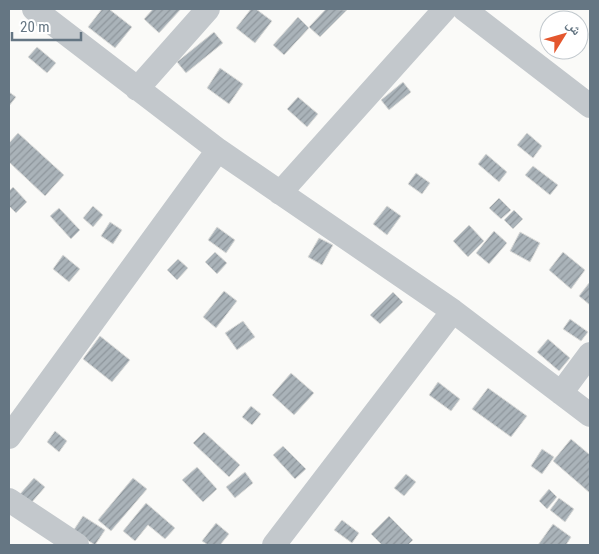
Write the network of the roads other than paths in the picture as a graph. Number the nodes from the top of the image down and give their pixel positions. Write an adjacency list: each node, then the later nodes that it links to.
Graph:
1 (34, 9): 5 (street)
2 (208, 9): 5 (street)
3 (445, 9): 8 (street)
4 (464, 9): 6 (street)
5 (137, 89): 7 (street)
6 (590, 106)
7 (218, 150): 8 (street); 13 (street)
8 (280, 193): 9 (street)
9 (452, 311): 11 (street); 16 (street)
10 (590, 354): 11 (street)
11 (561, 393): 12 (street)
12 (590, 415)
13 (9, 437)
14 (9, 500): 15 (street)
15 (77, 545)
16 (274, 545)

